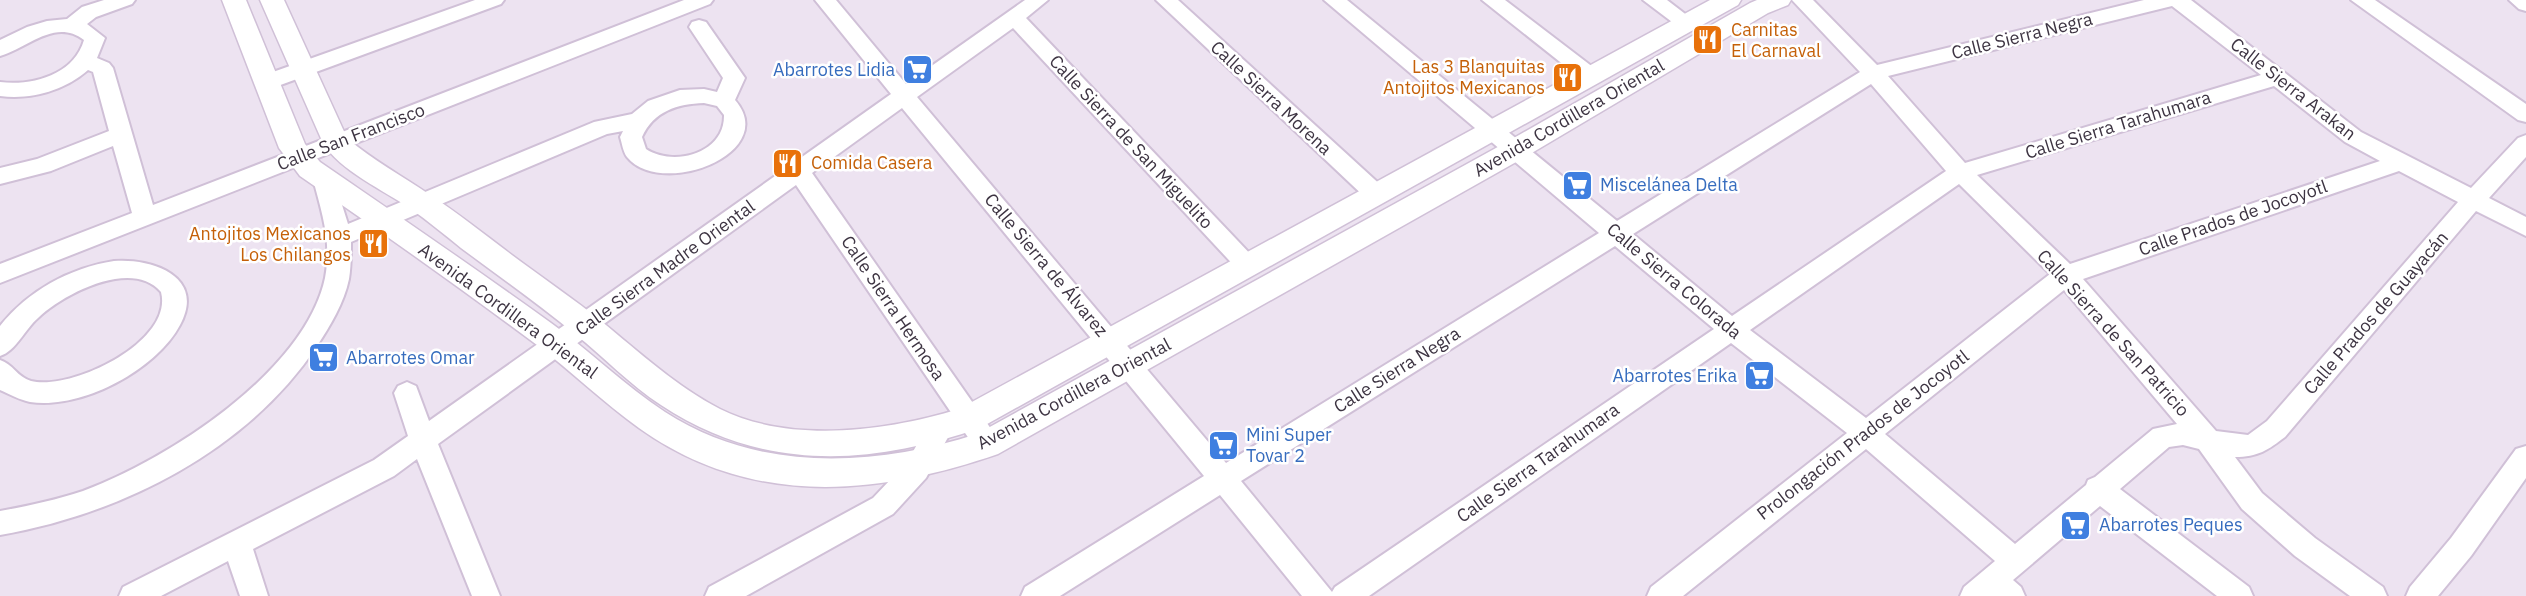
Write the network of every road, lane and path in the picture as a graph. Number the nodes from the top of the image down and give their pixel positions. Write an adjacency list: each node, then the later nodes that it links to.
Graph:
1 (125, 0): 22 (street)
2 (234, 0): 30 (street, Avenida Cordillera Oriental)
3 (272, 0): 26 (street, Avenida Cordillera Oriental)
4 (494, 0): 26 (street)
5 (703, 0): 38 (street, Calle San Francisco)
6 (825, 0): 32 (street, Calle Sierra de Álvarez)
7 (1038, 0): 20 (street, Calle Sierra Madre Oriental)
8 (1166, 0): 47 (street, Calle Sierra Morena)
9 (1335, 0): 36 (street, Calle Sierra Colorada)
10 (1492, 0): 28 (street)
11 (1653, 0): 21 (street)
12 (1729, 0): 21 (street, Avenida Cordillera Oriental)
13 (1779, 0): 40 (street, Avenida Cordillera Oriental)
14 (1802, 0): 27 (street, Calle Sierra de San Patricio)
15 (2170, 0): 27 (street, Calle Sierra Negra)
16 (2178, 0): 29 (street, Calle Sierra Arakan)
17 (2361, 0): 34 (street)
18 (2519, 0): 19 (street)
19 (2526, 5)
20 (1014, 17): 32 (street, Calle Sierra Madre Oriental); 56 (street, Calle Sierra de San Miguelito)
21 (1687, 23): 28 (street, Avenida Cordillera Oriental)
22 (72, 26): 24 (street); 25 (street)
23 (699, 27): 33 (street)
24 (0, 50)
25 (85, 61): 31 (street); 37 (street)
26 (302, 69): 30 (street); 38 (street, Avenida Cordillera Oriental)
27 (1873, 73): 44 (street, Calle Sierra de San Patricio); 53 (street, Calle Sierra Negra)
28 (1591, 76): 36 (street, Avenida Cordillera Oriental)
29 (2276, 78): 42 (street, Calle Sierra Arakan); 44 (street, Calle Sierra Tarahumara)
30 (267, 82): 41 (street, Avenida Cordillera Oriental)
31 (0, 89)
32 (905, 96): 43 (street, Calle Sierra Madre Oriental); 62 (street, Calle Sierra de Álvarez)
33 (724, 101): 35 (street); 35 (street)
34 (2526, 115)
35 (639, 120): 49 (street)
36 (1493, 131): 40 (street, Calle Sierra Colorada); 47 (street, Avenida Cordillera Oriental)
37 (120, 135): 45 (street); 50 (street)
38 (336, 143): 41 (street, Calle San Francisco); 49 (street, Avenida Cordillera Oriental)
39 (2526, 143): 48 (street, Calle Prados de Guayacán)
40 (1516, 150): 53 (street, Calle Sierra Colorada); 65 (street, Avenida Cordillera Oriental)
41 (299, 158): 46 (street, Avenida Cordillera Oriental); 50 (street, Calle San Francisco)
42 (2400, 162): 48 (street, Calle Sierra Arakan); 58 (street, Calle Prados de Jocoyotl)
43 (799, 172): 60 (street, Calle Sierra Madre Oriental); 68 (street, Calle Sierra Hermosa)
44 (1959, 172): 58 (street, Calle Sierra de San Patricio); 61 (street, Calle Sierra Tarahumara)
45 (0, 176)
46 (324, 179): 51 (street, Avenida Cordillera Oriental); 54 (street)
47 (1377, 195): 56 (street, Avenida Cordillera Oriental)
48 (2473, 200): 52 (street, Calle Sierra Arakan); 71 (street, Calle Prados de Guayacán)
49 (422, 203): 51 (street); 60 (street, Avenida Cordillera Oriental)
50 (145, 218): 55 (street, Calle San Francisco)
51 (382, 220): 54 (street); 63 (street, Avenida Cordillera Oriental)
52 (2526, 227)
53 (1616, 232): 61 (street, Calle Sierra Colorada); 74 (street, Calle Sierra Negra)
54 (340, 237): 76 (street)
55 (64, 249): 57 (street, Calle San Francisco); 59 (street)
56 (1248, 266): 62 (street, Avenida Cordillera Oriental)
57 (0, 274)
58 (2066, 275): 69 (street, Prolongación Prados de Jocoyotl); 71 (street, Calle Sierra de San Patricio)
59 (73, 282): 64 (street); 66 (street)
60 (585, 325): 63 (street, Calle Sierra Madre Oriental); 68 (street, Avenida Cordillera Oriental)
61 (1731, 329): 69 (street, Calle Sierra Colorada); 86 (street, Calle Sierra Tarahumara)
62 (1110, 342): 65 (street, Calle Sierra de Álvarez); 68 (street, Avenida Cordillera Oriental)
63 (558, 345): 70 (street, Calle Sierra Madre Oriental); 73 (street, Avenida Cordillera Oriental)
64 (0, 346)
65 (1130, 366): 68 (street, Avenida Cordillera Oriental); 74 (street, Calle Sierra de Álvarez)
66 (0, 370)
67 (407, 393): 70 (street)
68 (965, 431): 73 (street, Avenida Cordillera Oriental); 73 (street)
69 (1866, 433): 78 (street, Calle Sierra Colorada); 87 (street, Prolongación Prados de Jocoyotl)
70 (423, 441): 77 (street, Calle Sierra Madre Oriental); 82 (street)
71 (2208, 441): 75 (street, Calle Prados de Guayacán); 89 (street, Calle Sierra de San Patricio)
72 (2526, 457): 90 (street)
73 (922, 464): 83 (street)
74 (1224, 480): 84 (street, Calle Sierra Negra); 85 (street, Calle Sierra de Álvarez)
75 (2098, 488): 78 (street, Calle Prados de Guayacán); 88 (street)
76 (0, 523)
77 (237, 544): 80 (street, Calle Sierra Madre Oriental); 81 (street)
78 (2014, 560): 79 (street, Calle Prados de Guayacán)
79 (1992, 591)
80 (133, 596)
81 (254, 596)
82 (486, 596)
83 (719, 596)
84 (1035, 596)
85 (1320, 596)
86 (1345, 596)
87 (1661, 596)
88 (2239, 596)
89 (2373, 596)
90 (2420, 596)

